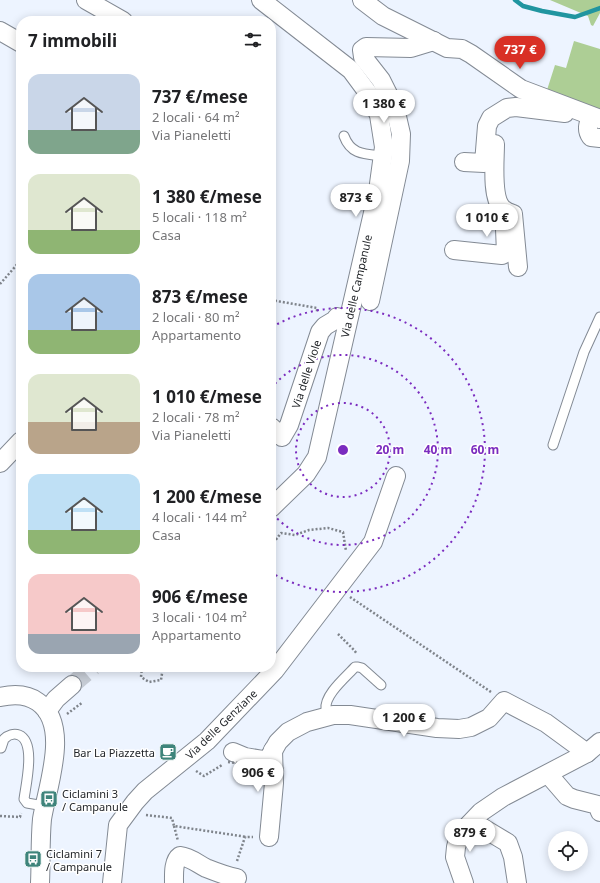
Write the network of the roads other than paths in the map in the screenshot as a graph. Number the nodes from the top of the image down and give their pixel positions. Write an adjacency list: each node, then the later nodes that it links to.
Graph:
1 (86, 0): 4 (street)
2 (262, 0): 12 (street, Via delle Campanule)
3 (362, 0): 7 (street)
4 (114, 16)
5 (0, 31): 6 (street)
6 (16, 40)
7 (434, 41): 9 (street); 17 (street)
8 (497, 115): 9 (street); 13 (street); 14 (street)
9 (591, 116): 11 (street)
10 (344, 136): 12 (lane)
11 (600, 138)
12 (382, 156): 25 (street, Via delle Campanule)
13 (464, 162)
14 (502, 209): 15 (street); 16 (street)
15 (454, 250)
16 (518, 267)
17 (370, 301)
18 (600, 317): 21 (lane)
19 (331, 321): 20 (street, Via delle Viole)
20 (276, 435)
21 (552, 444)
22 (16, 447): 23 (street)
23 (0, 463)
24 (396, 476): 26 (street, Via delle Genziane)
25 (276, 503)
26 (276, 669)
27 (273, 672): 44 (street, Via delle Genziane)
28 (72, 685): 31 (street)
29 (382, 685): 32 (lane)
30 (0, 697): 31 (street)
31 (47, 711): 38 (street)
32 (333, 715): 34 (street); 35 (street)
33 (1, 748): 38 (lane)
34 (594, 748): 37 (street)
35 (273, 750): 36 (street); 41 (street)
36 (229, 759)
37 (548, 774): 39 (street); 40 (street)
38 (44, 806): 43 (street)
39 (600, 812)
40 (473, 822): 46 (street); 47 (street)
41 (269, 837)
42 (237, 875): 45 (street)
43 (40, 883)
44 (112, 883)
45 (174, 883)
46 (464, 883)
47 (517, 883)

